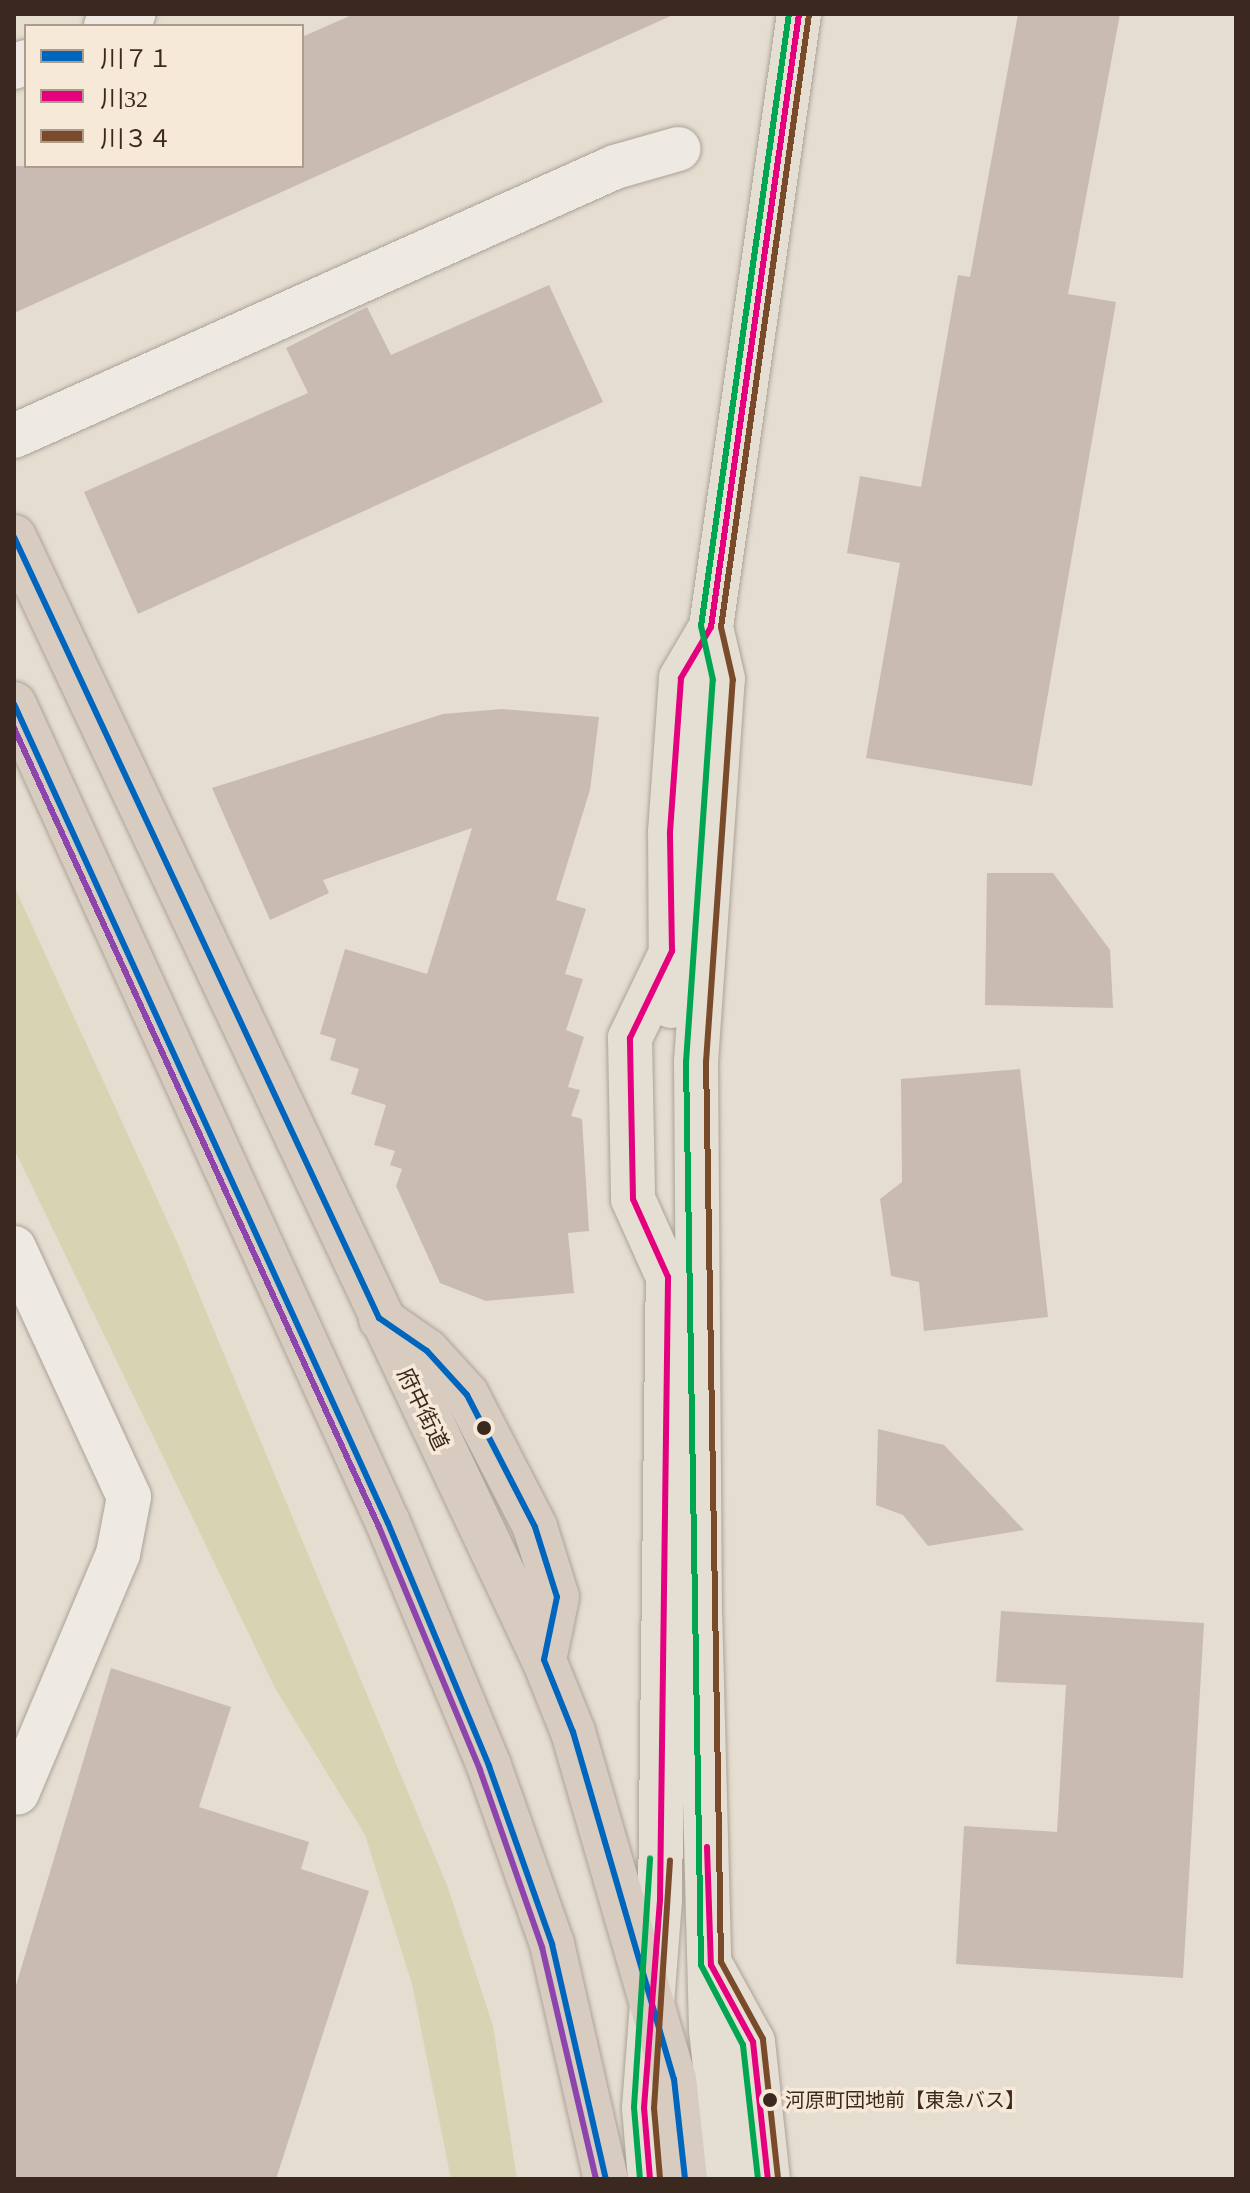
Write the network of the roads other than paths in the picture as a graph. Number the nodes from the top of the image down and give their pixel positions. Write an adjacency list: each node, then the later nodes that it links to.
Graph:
1 (133, 14): 3 (street)
2 (799, 14): 7 (main road)
3 (110, 24)
4 (678, 149): 5 (street)
5 (14, 436)
6 (14, 537): 13 (highway)
7 (711, 627): 12 (main road); 13 (main road)
8 (14, 704): 14 (highway)
9 (14, 1248): 10 (street)
10 (26, 1306): 11 (street)
11 (17, 1793)
12 (711, 1965): 17 (main road); 18 (main road)
13 (649, 2000): 15 (main road); 16 (highway)
14 (606, 2179)
15 (650, 2179)
16 (685, 2179)
17 (727, 2179)
18 (768, 2179)

